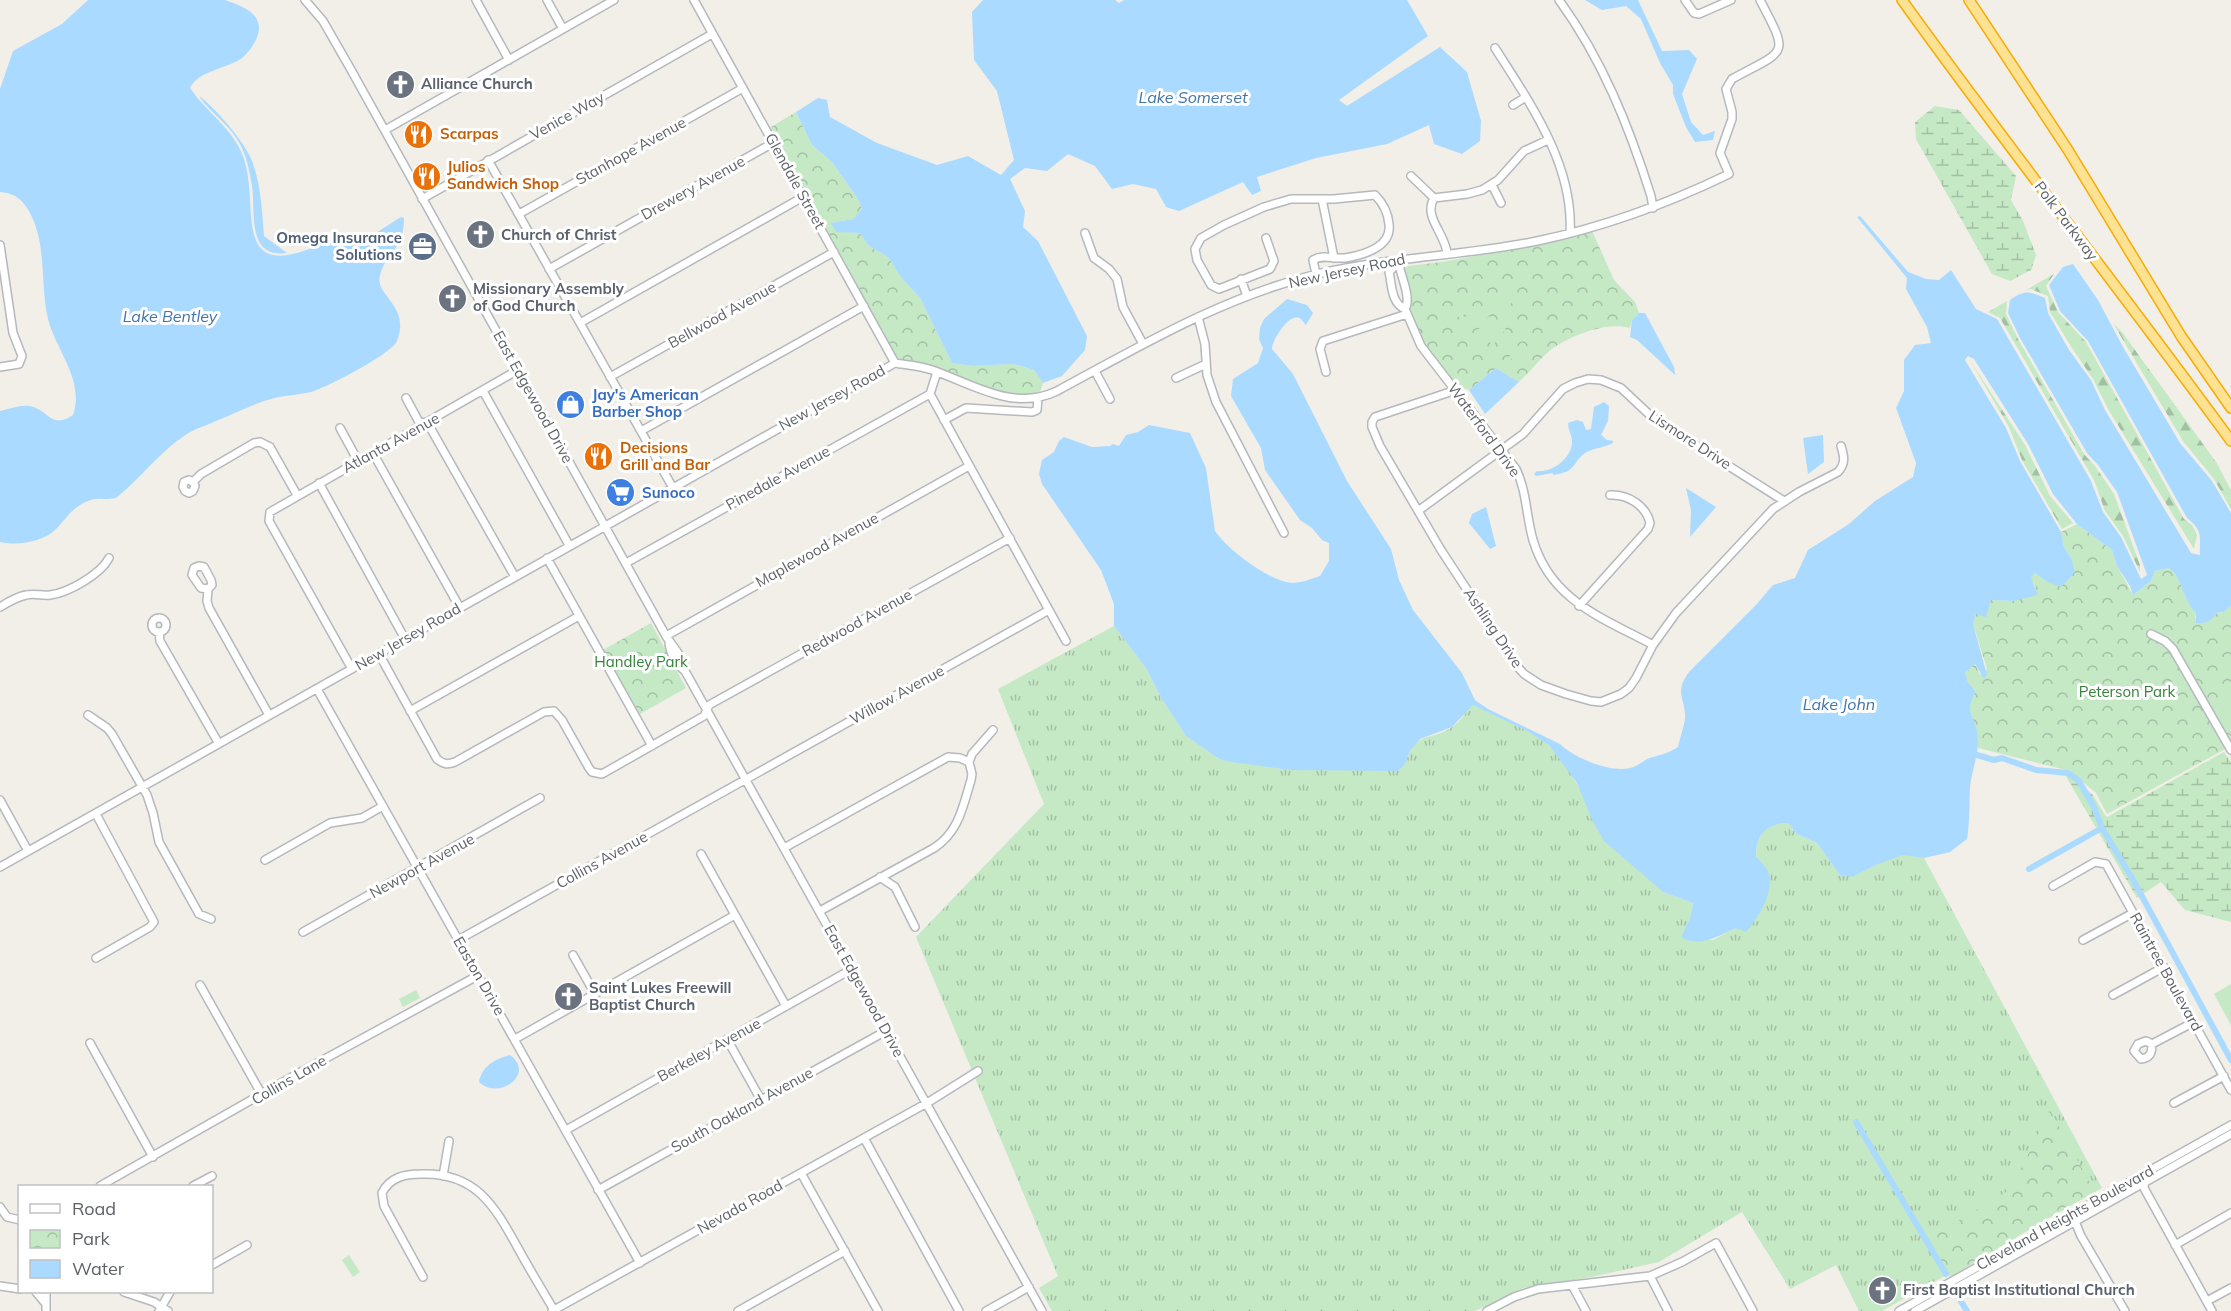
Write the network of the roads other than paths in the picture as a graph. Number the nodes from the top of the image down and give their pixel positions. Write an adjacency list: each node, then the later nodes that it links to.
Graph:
1 (305, 0): 19 (street, East Edgewood Drive)
2 (476, 0): 15 (street)
3 (547, 0): 12 (street)
4 (614, 0): 12 (street)
5 (694, 0): 13 (street, Glendale Street)
6 (1559, 0): 30 (street)
7 (1685, 0): 8 (street)
8 (1731, 0)
9 (1760, 0): 30 (street, New Jersey Road)
10 (1902, 0): 69 (highway, Polk Parkway)
11 (1968, 0): 64 (highway)
12 (563, 29): 15 (street)
13 (712, 34): 16 (street, Glendale Street); 22 (street, Venice Way)
14 (1495, 48): 17 (street)
15 (509, 60): 19 (street)
16 (743, 88): 21 (street, Glendale Street); 31 (street, Stanhope Avenue)
17 (1526, 97): 18 (street); 20 (street)
18 (1513, 105)
19 (385, 130): 27 (street, East Edgewood Drive)
20 (1548, 140): 24 (street); 33 (street)
21 (773, 143): 25 (street, Glendale Street); 40 (street, Drewery Avenue)
22 (488, 160): 27 (street, Venice Way); 31 (street)
23 (1411, 176): 26 (street)
24 (1492, 185): 26 (street); 29 (street)
25 (803, 197): 36 (street, Glendale Street); 47 (street)
26 (1434, 198): 37 (street)
27 (422, 199): 52 (street, East Edgewood Drive)
28 (1322, 199): 38 (street); 38 (street); 42 (street)
29 (1501, 203)
30 (1653, 208): 33 (street, New Jersey Road)
31 (519, 214): 40 (street)
32 (1085, 233): 48 (street)
33 (1570, 233): 37 (street, New Jersey Road)
34 (1266, 238): 42 (street)
35 (0, 244): 51 (street)
36 (834, 252): 44 (street, Glendale Street); 56 (street, Bellwood Avenue)
37 (1447, 253): 39 (street, New Jersey Road)
38 (1334, 258): 41 (street)
39 (1394, 263): 41 (street, New Jersey Road); 45 (street, Waterford Drive); 45 (street, Waterford Drive)
40 (549, 269): 47 (street)
41 (1316, 274): 43 (street, New Jersey Road)
42 (1240, 279): 43 (street)
43 (1247, 296): 46 (street, New Jersey Road)
44 (864, 306): 49 (street, Glendale Street); 68 (street)
45 (1406, 312): 55 (street); 58 (street, Waterford Drive)
46 (1198, 316): 48 (street, New Jersey Road); 50 (street)
47 (580, 323): 56 (street)
48 (1143, 344): 53 (street, New Jersey Road)
49 (895, 363): 54 (street, New Jersey Road); 77 (street, New Jersey Road)
50 (1206, 364): 57 (street); 83 (street)
51 (0, 367)
52 (518, 370): 59 (street, Atlanta Avenue); 82 (street, East Edgewood Drive)
53 (1095, 371): 62 (street, New Jersey Road); 63 (street)
54 (937, 372): 60 (street); 62 (street, New Jersey Road)
55 (1326, 372)
56 (610, 377): 68 (street)
57 (1176, 378)
58 (1456, 390): 71 (street, Waterford Drive); 81 (street, Ashling Drive)
59 (483, 391): 66 (street, Atlanta Avenue); 85 (street)
60 (930, 394): 65 (street); 88 (street, Pinedale Avenue)
61 (406, 398): 66 (street)
62 (1038, 398): 65 (street)
63 (1110, 399)
64 (2231, 408)
65 (944, 420): 74 (street)
66 (426, 423): 72 (street, Atlanta Avenue); 89 (street)
67 (340, 428): 73 (street)
68 (641, 431): 77 (street)
69 (2231, 441)
70 (1841, 446): 80 (street)
71 (1499, 450): 80 (street, Lismore Drive); 81 (street, Lismore Drive); 91 (street, Waterford Drive)
72 (373, 453): 73 (street, Atlanta Avenue); 93 (street)
73 (358, 461): 76 (street, Atlanta Avenue)
74 (969, 466): 84 (street); 98 (street, Maplewood Avenue)
75 (193, 482): 78 (street)
76 (319, 483): 78 (street, Atlanta Avenue); 99 (street)
77 (673, 488): 82 (street, New Jersey Road)
78 (297, 495): 103 (street, Atlanta Avenue)
79 (1610, 495): 91 (street)
80 (1784, 501): 101 (street, Ashling Drive)
81 (1418, 511): 101 (street, Ashling Drive)
82 (605, 525): 85 (street, New Jersey Road); 88 (street, East Edgewood Drive)
83 (1284, 533)
84 (1010, 538): 94 (street); 105 (street, Redwood Avenue)
85 (569, 545): 87 (street, New Jersey Road)
86 (109, 558): 92 (street)
87 (547, 558): 89 (street, New Jersey Road); 95 (street)
88 (626, 563): 98 (street, East Edgewood Drive)
89 (514, 577): 93 (street, New Jersey Road)
90 (208, 589): 108 (street)
91 (1579, 606): 101 (street, Waterford Drive)
92 (0, 607)
93 (460, 608): 99 (street, New Jersey Road)
94 (1049, 610): 100 (street); 114 (street, Willow Avenue)
95 (579, 616): 106 (street); 111 (street)
96 (159, 632): 110 (street)
97 (2151, 634): 112 (street)
98 (667, 638): 105 (street, East Edgewood Drive)
99 (405, 639): 102 (street, New Jersey Road)
100 (1066, 641)
101 (1653, 645)
102 (379, 654): 103 (street, New Jersey Road); 106 (street)
103 (352, 669): 104 (street, New Jersey Road)
104 (317, 689): 108 (street, New Jersey Road); 118 (street, Easton Drive)
105 (707, 710): 111 (street, Redwood Avenue); 114 (street, East Edgewood Drive)
106 (410, 711): 111 (street, Redwood Avenue)
107 (88, 714): 115 (street)
108 (269, 715): 110 (street, New Jersey Road)
109 (993, 730): 113 (street)
110 (219, 744): 115 (street, New Jersey Road)
111 (652, 746)
112 (2231, 750)
113 (969, 762): 120 (street); 126 (street)
114 (745, 779): 120 (street, East Edgewood Drive); 134 (street, Collins Avenue)
115 (143, 787): 119 (street, New Jersey Road); 131 (street)
116 (540, 798): 125 (street, Newport Avenue)
117 (0, 800): 121 (street)
118 (383, 806): 123 (street); 125 (street, Easton Drive)
119 (96, 814): 121 (street, New Jersey Road); 137 (street)
120 (784, 848): 128 (street, East Edgewood Drive)
121 (28, 851): 124 (street, New Jersey Road)
122 (701, 854): 130 (street)
123 (265, 860)
124 (0, 867)
125 (418, 867): 133 (street, Newport Avenue); 134 (street, Easton Drive)
126 (880, 877): 128 (street); 132 (street)
127 (2053, 886): 129 (street, Raintree Boulevard)
128 (820, 911): 139 (street, East Edgewood Drive)
129 (2133, 913): 135 (street); 138 (street, Raintree Boulevard)
130 (735, 915): 142 (street); 144 (street)
131 (211, 919)
132 (915, 927)
133 (303, 932)
134 (458, 940): 140 (street, Easton Drive)
135 (2083, 940)
136 (573, 955): 142 (street)
137 (96, 958)
138 (2164, 967): 143 (street); 145 (street, Raintree Boulevard)
139 (852, 969): 144 (street, Berkeley Avenue); 146 (street, East Edgewood Drive)
140 (478, 975): 147 (street, Easton Drive); 154 (street, Collins Lane)
141 (200, 985): 154 (street)
142 (595, 994): 147 (street)
143 (2113, 995)
144 (786, 1006): 148 (street, Berkeley Avenue)
145 (2194, 1022): 150 (street); 152 (street, Raintree Boulevard)
146 (886, 1031): 155 (street, South Oakland Avenue); 156 (street, East Edgewood Drive)
147 (515, 1039): 159 (street, Easton Drive)
148 (727, 1039): 155 (street); 159 (street, Berkeley Avenue)
149 (90, 1043): 163 (street)
150 (2152, 1044)
151 (978, 1071): 156 (street, Nevada Road)
152 (2224, 1076): 153 (street, Raintree Boulevard); 157 (street)
153 (2231, 1090)
154 (262, 1095): 163 (street, Collins Lane)
155 (761, 1100): 171 (street, South Oakland Avenue)
156 (927, 1103): 161 (street, Nevada Road); 185 (street, East Edgewood Drive)
157 (2174, 1103)
158 (2231, 1125): 164 (street, Cleveland Heights Boulevard)
159 (566, 1130): 171 (street, Easton Drive)
160 (2231, 1134): 168 (street, Cleveland Heights Boulevard)
161 (864, 1138): 165 (street, Nevada Road); 199 (street)
162 (449, 1141): 167 (street)
163 (153, 1157): 169 (street, Collins Lane)
164 (2145, 1172): 168 (street); 174 (street, Cleveland Heights Boulevard)
165 (801, 1173): 178 (street); 179 (street, Nevada Road)
166 (212, 1176): 170 (street)
167 (443, 1176): 182 (street); 196 (street)
168 (2144, 1182): 174 (street, Cleveland Heights Boulevard); 177 (street)
169 (102, 1185)
170 (195, 1185)
171 (598, 1190): 179 (street, Easton Drive)
172 (0, 1207): 175 (street)
173 (2231, 1213): 177 (street)
174 (2074, 1217): 192 (street, Cleveland Heights Boulevard); 208 (street)
175 (18, 1220)
176 (248, 1245): 180 (street)
177 (2175, 1245): 191 (street)
178 (845, 1251): 197 (street); 198 (street)
179 (640, 1263): 196 (street, Nevada Road)
180 (213, 1264)
181 (1650, 1276): 183 (street); 204 (street); 205 (street)
182 (423, 1277)
183 (1572, 1285): 194 (street); 203 (street)
184 (0, 1286): 187 (street)
185 (1029, 1287): 200 (street); 201 (street, East Edgewood Drive)
186 (2231, 1288): 191 (street)
187 (18, 1289)
188 (37, 1293): 193 (street)
189 (126, 1293): 195 (street)
190 (170, 1293): 195 (street)
191 (2207, 1301): 209 (street)
192 (1922, 1306): 206 (street, Cleveland Heights Boulevard); 207 (street, Cleveland Heights Boulevard)
193 (46, 1308)
194 (1502, 1308): 202 (street)
195 (163, 1310)
196 (553, 1311)
197 (738, 1311)
198 (878, 1311)
199 (959, 1311)
200 (986, 1311)
201 (1042, 1311)
202 (1487, 1311)
203 (1586, 1311)
204 (1668, 1311)
205 (1753, 1311)
206 (1899, 1311)
207 (1915, 1311)
208 (2125, 1311)
209 (2212, 1311)

